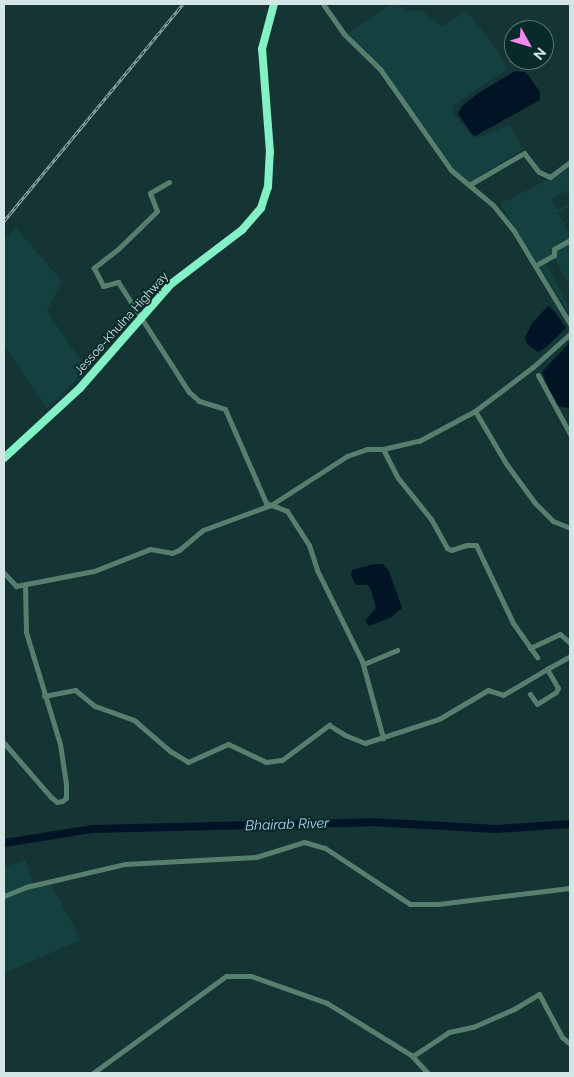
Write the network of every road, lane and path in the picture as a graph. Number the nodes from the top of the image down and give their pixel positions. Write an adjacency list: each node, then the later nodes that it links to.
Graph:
1 (274, 4): 8 (highway, Jessoe-Khulna Highway)
2 (323, 4): 5 (street)
3 (570, 162): 5 (street)
4 (169, 182): 8 (street)
5 (469, 184): 9 (street)
6 (570, 240): 7 (street)
7 (538, 264)
8 (142, 318): 15 (highway, Jessoe-Khulna Highway); 16 (street)
9 (570, 324)
10 (570, 334): 12 (street)
11 (538, 375): 13 (street)
12 (474, 411): 14 (street); 17 (street)
13 (570, 434)
14 (384, 449): 16 (street); 21 (street)
15 (4, 458)
16 (271, 505): 19 (street); 25 (street)
17 (570, 528)
18 (4, 573): 19 (street)
19 (25, 584): 28 (street)
20 (570, 643): 21 (street)
21 (530, 648): 24 (street)
22 (397, 650): 25 (street)
23 (570, 656): 26 (street)
24 (537, 657)
25 (364, 664): 29 (street)
26 (548, 669): 27 (street); 29 (street)
27 (530, 694)
28 (44, 696): 29 (street); 30 (street)
29 (383, 738)
30 (4, 743)
31 (570, 888): 32 (street)
32 (4, 896)
33 (570, 1044): 34 (street)
34 (413, 1056): 35 (street); 36 (street)
35 (93, 1073)
36 (428, 1073)

